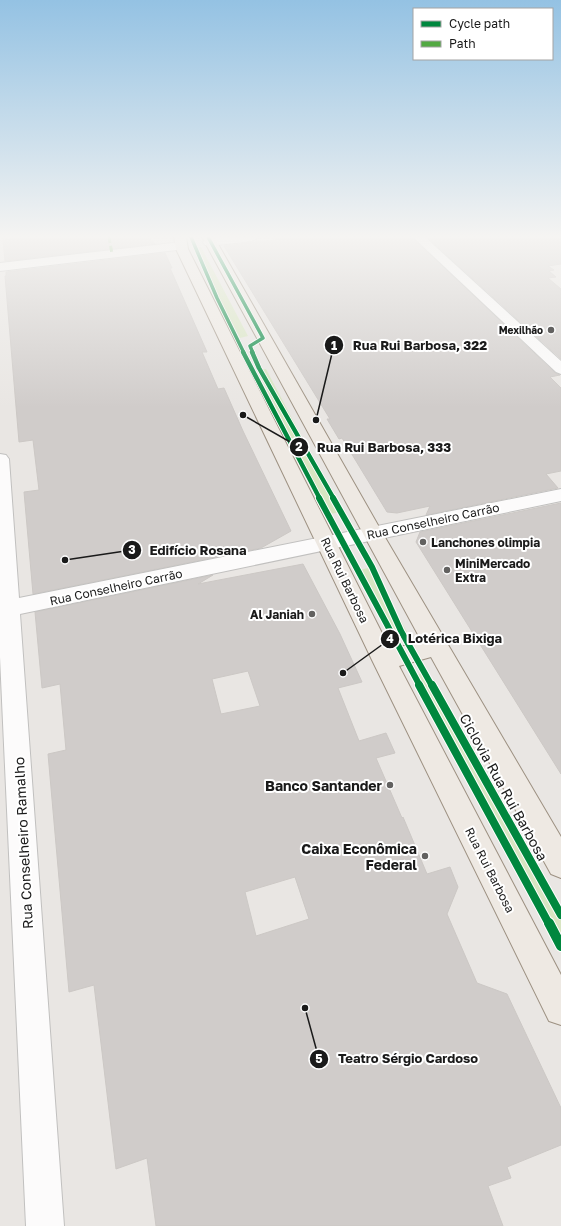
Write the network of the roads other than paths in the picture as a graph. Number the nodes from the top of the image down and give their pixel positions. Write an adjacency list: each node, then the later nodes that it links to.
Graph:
1 (205, 294): 5 (main road, Rua Rui Barbosa)
2 (239, 294): 4 (main road)
3 (481, 294): 8 (street)
4 (263, 338): 5 (main road); 6 (main road)
5 (230, 347): 7 (main road, Rua Rui Barbosa)
6 (276, 361): 7 (main road); 11 (main road)
7 (239, 366): 12 (main road, Rua Rui Barbosa)
8 (561, 369)
9 (0, 459): 13 (street, Rua Conselheiro Ramalho)
10 (561, 495): 11 (street, Rua Conselheiro Carrão)
11 (373, 534): 12 (street, Rua Conselheiro Carrão); 14 (main road)
12 (326, 543): 13 (street, Rua Conselheiro Carrão); 15 (main road, Rua Rui Barbosa)
13 (4, 609): 18 (street, Rua Conselheiro Ramalho)
14 (437, 647): 15 (main road); 16 (main road)
15 (384, 660): 17 (main road, Rua Rui Barbosa)
16 (561, 864)
17 (561, 1009)
18 (45, 1226)

